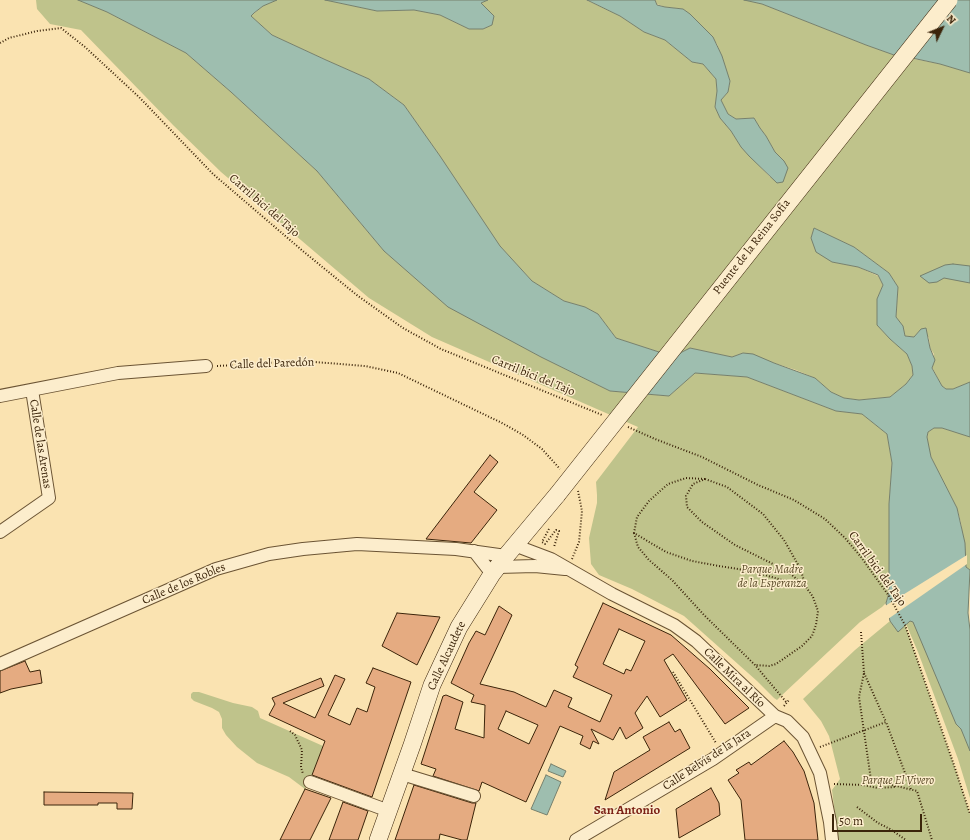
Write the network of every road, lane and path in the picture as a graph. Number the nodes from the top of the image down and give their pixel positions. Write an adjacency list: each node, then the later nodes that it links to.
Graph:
1 (948, 0): 11 (main road, Puente de la Reina Sofía, bridge)
2 (0, 43): 6 (path, Carril bici del Tajo)
3 (206, 366): 4 (street); 8 (path, Calle del Paredón)
4 (32, 390): 5 (street); 12 (street, Calle de las Arenas)
5 (0, 396)
6 (608, 418)
7 (622, 424): 40 (path, Carril bici del Tajo)
8 (563, 473)
9 (705, 479): 13 (path); 19 (path); 19 (path)
10 (576, 488): 18 (path)
11 (557, 495): 17 (main road, Calle Alcaudete)
12 (0, 532)
13 (634, 533): 19 (path); 22 (path)
14 (545, 544): 15 (path)
15 (555, 546)
16 (474, 551): 17 (street); 17 (street, Calle de los Robles); 21 (street, Calle de los Robles)
17 (502, 561): 18 (street); 18 (street, Calle Mira al Río); 32 (main road, Calle Alcaudete)
18 (568, 569): 26 (street, Calle Mira al Río)
19 (806, 587): 22 (path)
20 (861, 632): 24 (path)
21 (0, 664)
22 (755, 665): 25 (path)
23 (673, 672): 31 (path)
24 (864, 673): 27 (path); 29 (path)
25 (787, 703)
26 (774, 716): 30 (street, Calle Mira al Río); 31 (street, Calle Belvís de la Jara)
27 (886, 722): 29 (path); 36 (path)
28 (290, 730): 33 (path)
29 (864, 730): 30 (path); 35 (path)
30 (810, 751): 34 (street, Calle Mira al Río)
31 (722, 753): 42 (street, Calle Belvís de la Jara)
32 (402, 774): 37 (street); 39 (main road, Calle Alcaudete)
33 (310, 782): 39 (street)
34 (822, 784): 35 (path); 43 (street, Calle Mira al Río)
35 (898, 786): 36 (path)
36 (911, 789): 45 (path)
37 (474, 796)
38 (857, 807): 44 (path)
39 (389, 811): 41 (main road, Calle Alcaudete)
40 (970, 814)
41 (378, 840)
42 (576, 840)
43 (832, 840)
44 (906, 840)
45 (932, 840)

